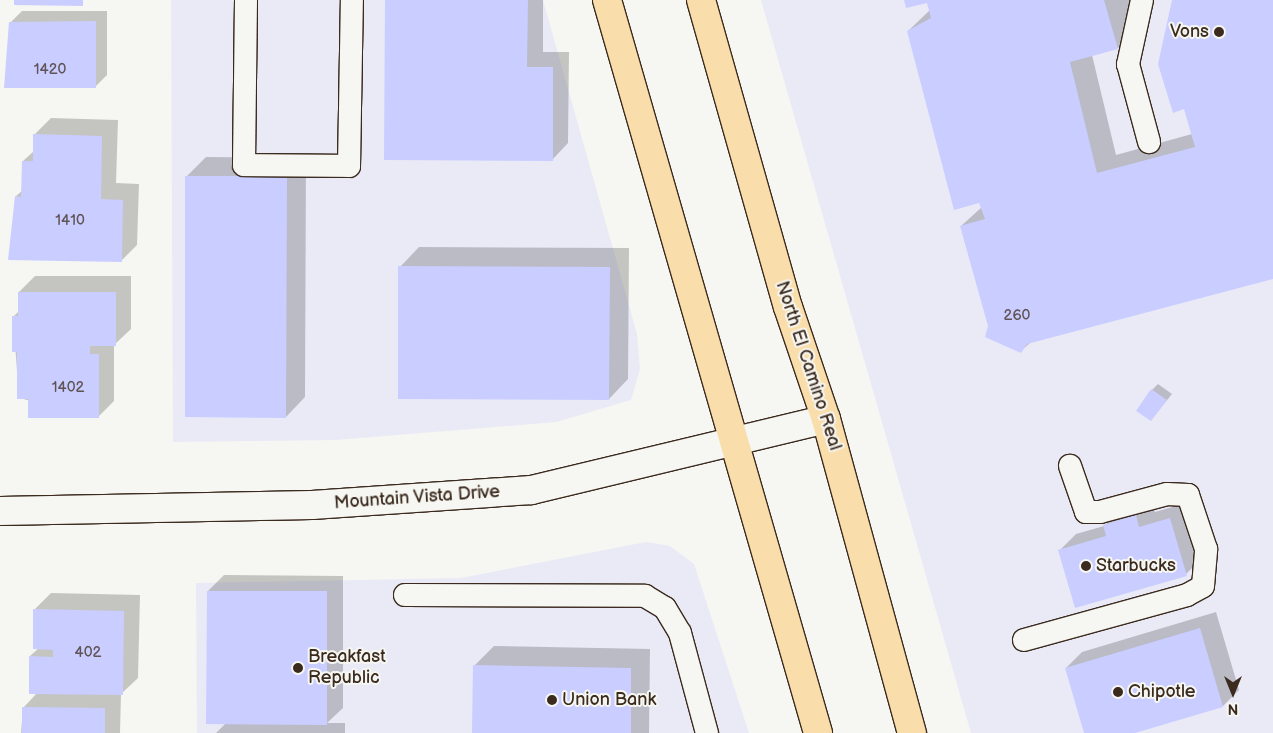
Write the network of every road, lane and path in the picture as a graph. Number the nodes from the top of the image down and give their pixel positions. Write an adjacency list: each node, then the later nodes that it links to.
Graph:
1 (246, 0): 2 (lane)
2 (352, 0)
3 (607, 0): 8 (main road)
4 (701, 0): 7 (main road, North El Camino Real)
5 (1142, 0): 6 (lane)
6 (1149, 142)
7 (826, 419): 8 (main road, Mountain Vista Drive); 15 (main road, North El Camino Real)
8 (734, 440): 10 (main road, Mountain Vista Drive); 14 (main road)
9 (1070, 466): 12 (lane)
10 (0, 511)
11 (405, 595): 13 (lane)
12 (1024, 640)
13 (707, 733)
14 (818, 733)
15 (912, 733)

